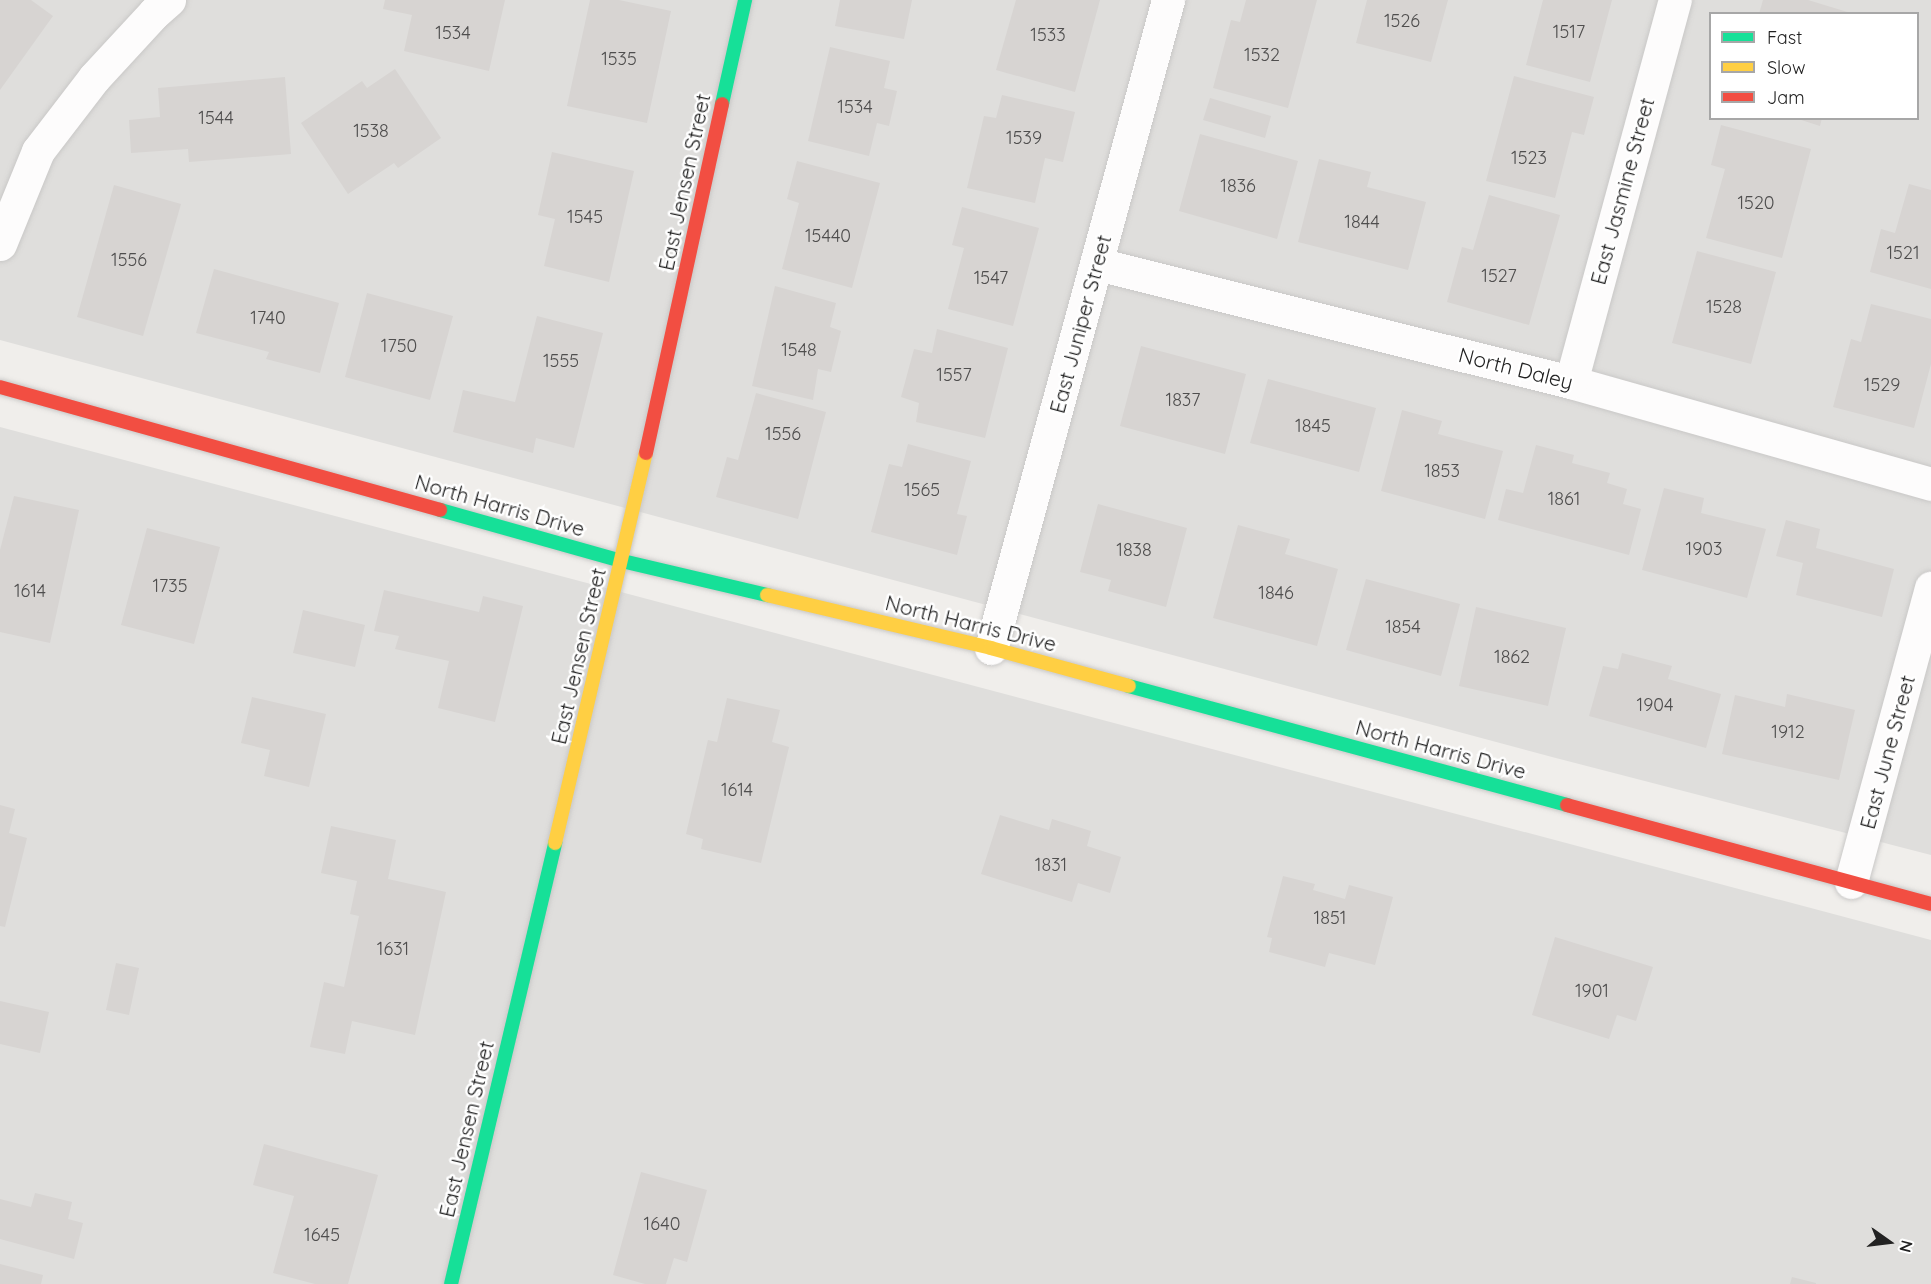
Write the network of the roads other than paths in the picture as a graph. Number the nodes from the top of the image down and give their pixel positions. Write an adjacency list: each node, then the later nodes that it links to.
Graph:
1 (169, 0): 5 (street)
2 (745, 0): 10 (street, East Jensen Street)
3 (1168, 0): 6 (street, East Juniper Street)
4 (1676, 0): 7 (street, East Jasmine Street)
5 (0, 243)
6 (1097, 264): 7 (street, North Daley); 12 (street, East Juniper Street)
7 (1571, 382): 9 (street, North Daley)
8 (0, 387): 10 (street, North Harris Drive)
9 (1931, 484)
10 (622, 561): 12 (street, North Harris Drive); 15 (street, East Jensen Street)
11 (1931, 588): 13 (street, East June Street)
12 (991, 648): 13 (street, North Harris Drive)
13 (1851, 882): 14 (street, North Harris Drive)
14 (1931, 904)
15 (451, 1284)

